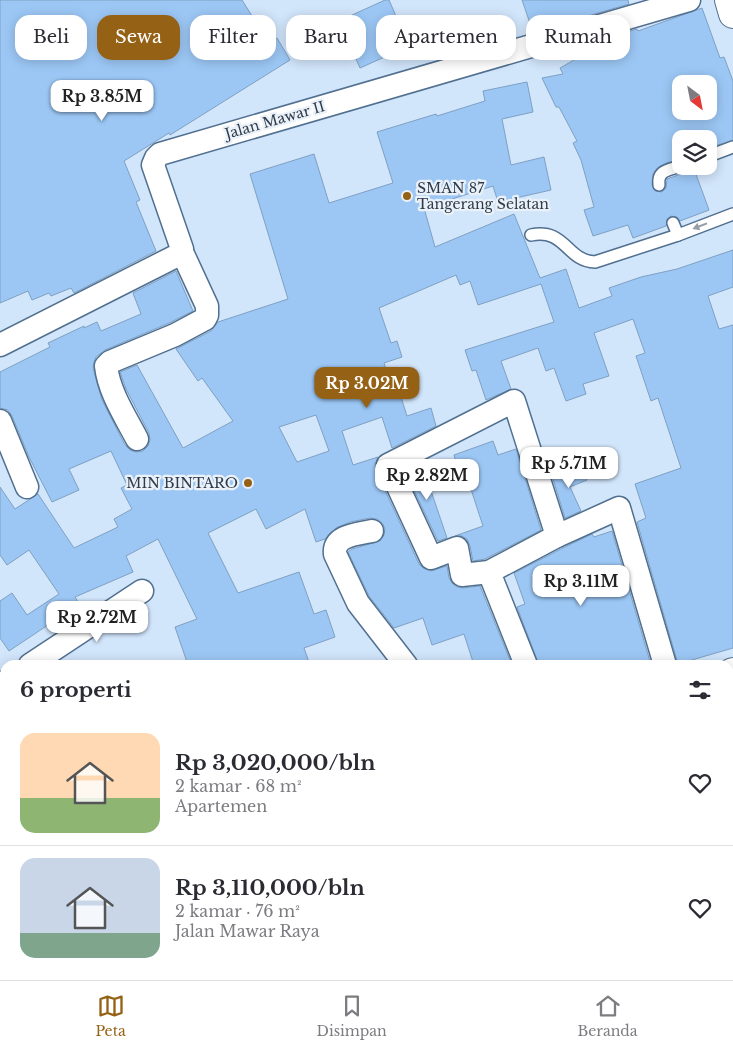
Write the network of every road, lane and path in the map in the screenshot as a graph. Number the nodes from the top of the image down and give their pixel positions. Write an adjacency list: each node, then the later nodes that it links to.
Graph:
1 (689, 0): 12 (street, Jalan Mawar II)
2 (729, 0): 3 (main road)
3 (733, 14)
4 (733, 147): 5 (lane)
5 (717, 153)
6 (672, 170): 7 (lane)
7 (659, 185)
8 (733, 214): 11 (lane, one-way to 11)
9 (673, 223): 11 (lane)
10 (531, 235): 11 (lane)
11 (678, 235)
12 (182, 252): 13 (street); 15 (street)
13 (0, 346)
14 (0, 420): 16 (street)
15 (137, 439)
16 (27, 487)
17 (372, 531): 22 (street)
18 (556, 536): 19 (street); 19 (street); 24 (street)
19 (489, 572): 23 (street)
20 (142, 591): 21 (street)
21 (38, 660)
22 (402, 660)
23 (524, 660)
24 (664, 660)

